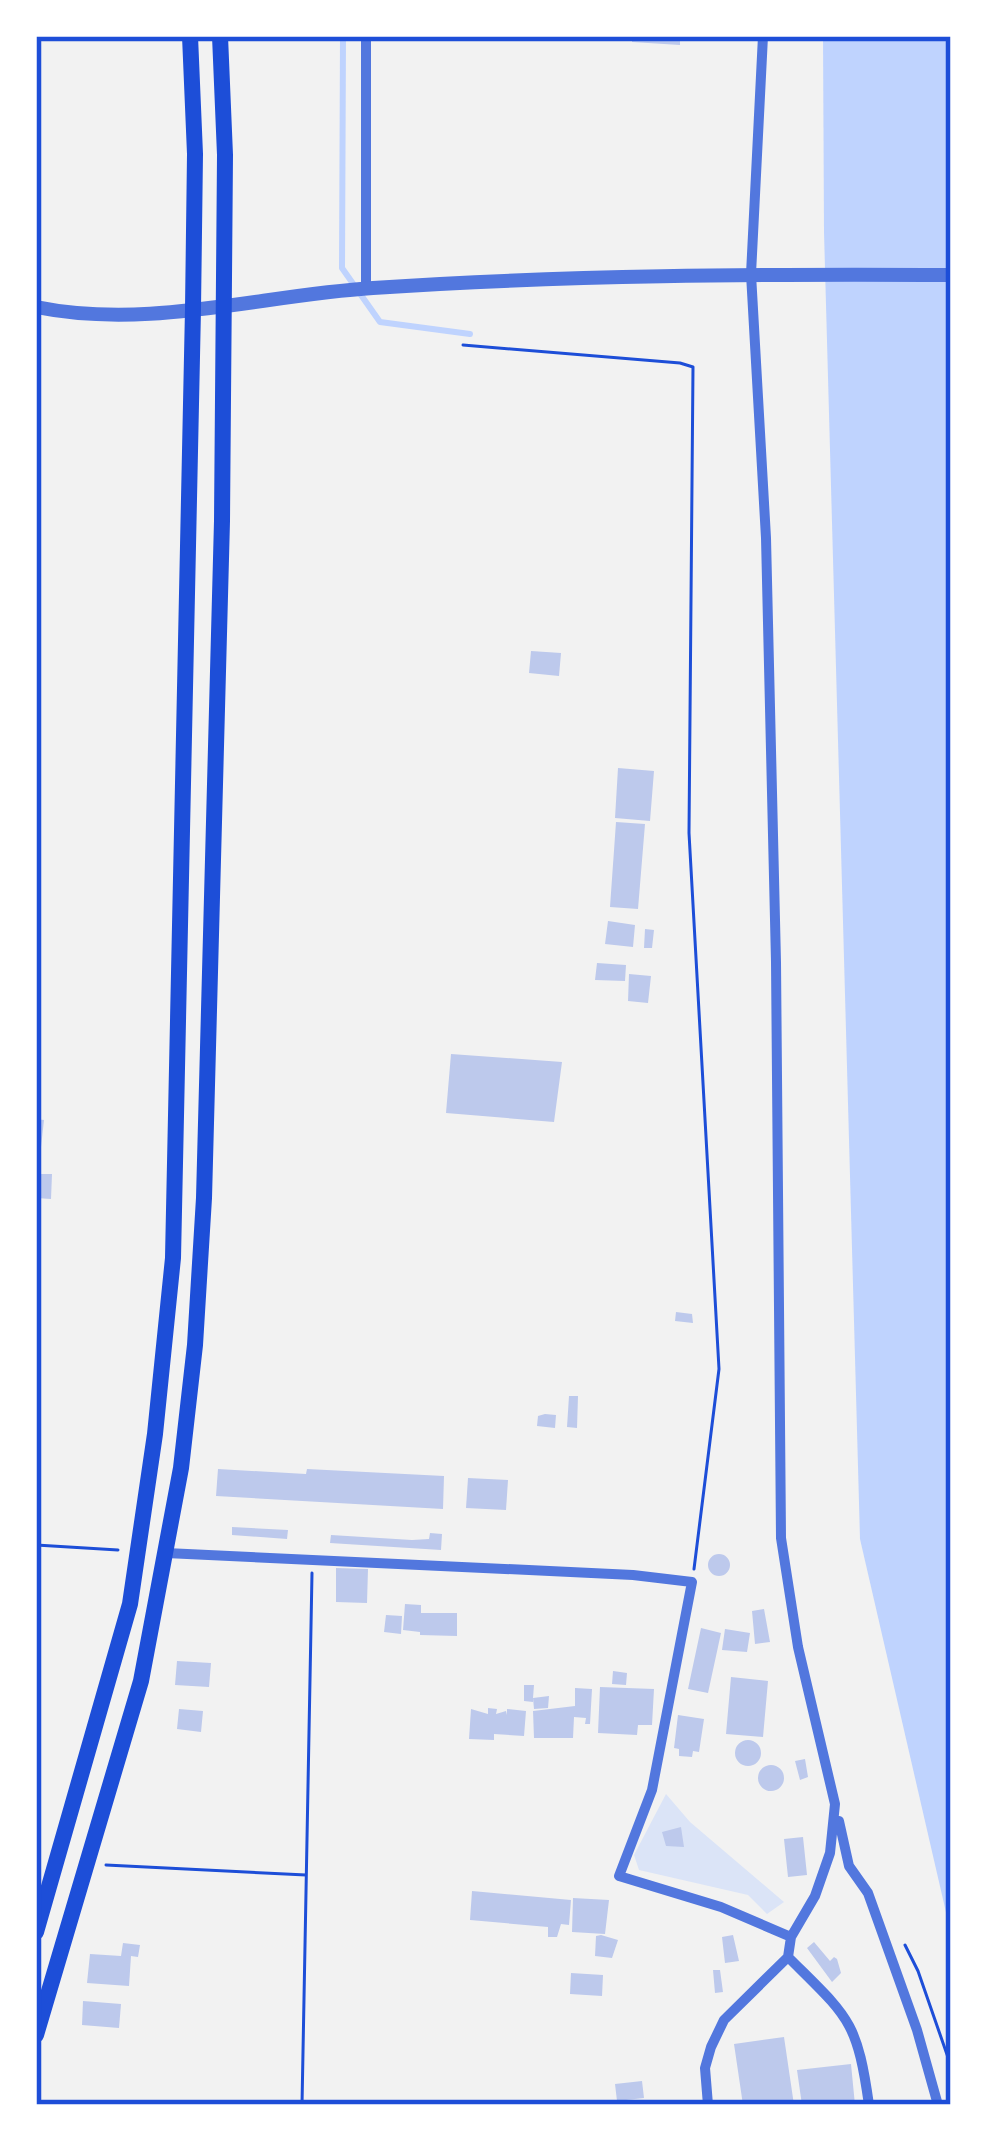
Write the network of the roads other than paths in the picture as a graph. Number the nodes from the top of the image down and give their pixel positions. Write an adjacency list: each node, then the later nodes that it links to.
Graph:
1 (190, 36): 10 (main road)
2 (220, 36): 9 (main road)
3 (366, 36): 7 (street)
4 (763, 36): 5 (street)
5 (751, 274): 6 (street); 7 (street); 12 (street)
6 (951, 275)
7 (366, 288): 9 (street)
8 (36, 307): 10 (street)
9 (224, 308): 10 (street); 11 (main road)
10 (194, 310): 13 (main road)
11 (166, 1553): 14 (street); 16 (main road)
12 (836, 1804): 14 (street); 19 (street)
13 (36, 1932)
14 (791, 1936): 15 (street)
15 (788, 1957): 17 (street); 18 (street)
16 (36, 2035)
17 (708, 2105)
18 (869, 2105)
19 (938, 2105)

